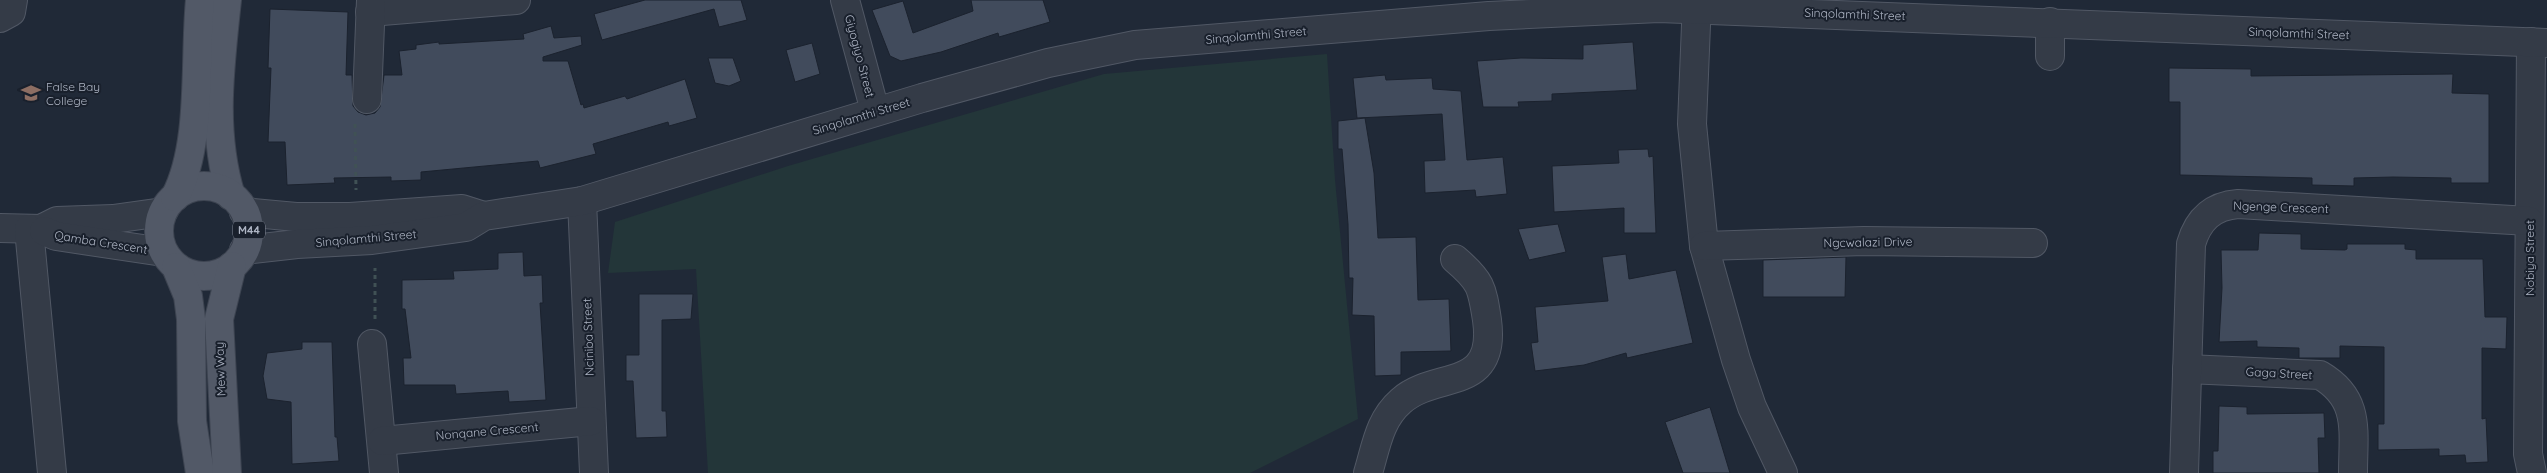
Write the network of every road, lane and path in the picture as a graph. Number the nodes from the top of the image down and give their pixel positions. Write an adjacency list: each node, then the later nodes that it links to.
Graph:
1 (13, 0): 10 (street)
2 (200, 0): 19 (main road)
3 (226, 0): 18 (main road, Mew Way / M44)
4 (516, 0): 7 (street)
5 (844, 0): 15 (street, Giyogiyo Street)
6 (1696, 4): 8 (street, Sinqolamthi Street); 9 (street, Sinqolamthi Street); 26 (street)
7 (371, 6): 14 (street)
8 (1490, 8): 15 (street, Sinqolamthi Street)
9 (1906, 8): 11 (street, Sinqolamthi Street)
10 (0, 18)
11 (2050, 22): 12 (street, Sinqolamthi Street); 13 (street)
12 (2539, 43): 21 (street, Nobiya Street)
13 (2050, 56)
14 (366, 99): 16 (path)
15 (874, 112): 17 (street, Sinqolamthi Street)
16 (356, 196)
17 (582, 201): 20 (street, Sinqolamthi Street); 32 (street, Nciniba Street)
18 (238, 204): 19 (main road); 20 (street, Sinqolamthi Street); 27 (main road, Mew Way / M44)
19 (169, 205): 23 (street, Qamba Crescent); 29 (main road)
20 (484, 216): 24 (street, Sinqolamthi Street)
21 (2529, 221): 31 (street, Ngenge Crescent); 43 (street, Nobiya Street)
22 (0, 228): 23 (street, Qamba Crescent)
23 (35, 229): 29 (street, Qamba Crescent); 34 (street)
24 (372, 240): 27 (street, Sinqolamthi Street); 30 (path)
25 (2033, 243): 26 (street, Ngcwalazi Drive)
26 (1704, 246): 40 (street)
27 (238, 258): 29 (main road); 36 (main road, Mew Way / M44)
28 (1455, 259): 39 (street)
29 (170, 260): 35 (main road)
30 (372, 344): 33 (street)
31 (2187, 369): 41 (street, Ngenge Crescent); 42 (street, Gaga Street)
32 (591, 421): 33 (street, Nonqane Crescent); 38 (street, Nciniba Street)
33 (382, 441): 37 (street)
34 (52, 473)
35 (200, 473)
36 (227, 473)
37 (384, 473)
38 (594, 473)
39 (1368, 473)
40 (1783, 473)
41 (2184, 473)
42 (2353, 473)
43 (2532, 473)

